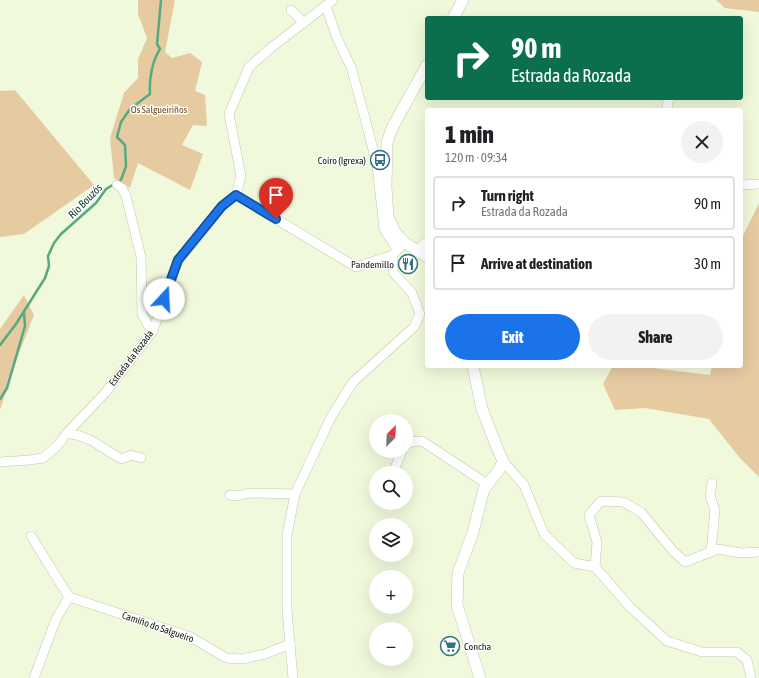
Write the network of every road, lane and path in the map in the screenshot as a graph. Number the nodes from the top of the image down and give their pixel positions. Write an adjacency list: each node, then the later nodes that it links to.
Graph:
1 (464, 0): 4 (street)
2 (330, 3): 5 (street); 11 (street)
3 (291, 10): 5 (street)
4 (454, 16)
5 (304, 23): 10 (street)
6 (425, 69): 11 (street)
7 (759, 184): 9 (street)
8 (117, 185): 13 (street)
9 (743, 185)
10 (236, 195): 11 (street); 13 (street, Estrada da Rozada)
11 (398, 249): 12 (street); 22 (street)
12 (422, 254)
13 (152, 332): 15 (street, Estrada da Rozada)
14 (473, 368): 18 (street)
15 (67, 432): 17 (street); 19 (street, Estrada da Rozada)
16 (413, 441): 21 (street)
17 (141, 458)
18 (503, 461): 21 (street); 27 (street)
19 (0, 462)
20 (712, 483): 25 (street)
21 (487, 484): 32 (street)
22 (295, 494): 23 (street); 29 (street)
23 (230, 495)
24 (31, 536): 28 (street)
25 (710, 552): 26 (street); 27 (street)
26 (759, 552)
27 (595, 567): 33 (street)
28 (69, 597): 29 (street, Camiño do Salgueiro); 30 (street)
29 (290, 644): 31 (street)
30 (34, 678)
31 (293, 678)
32 (480, 678)
33 (751, 678)

